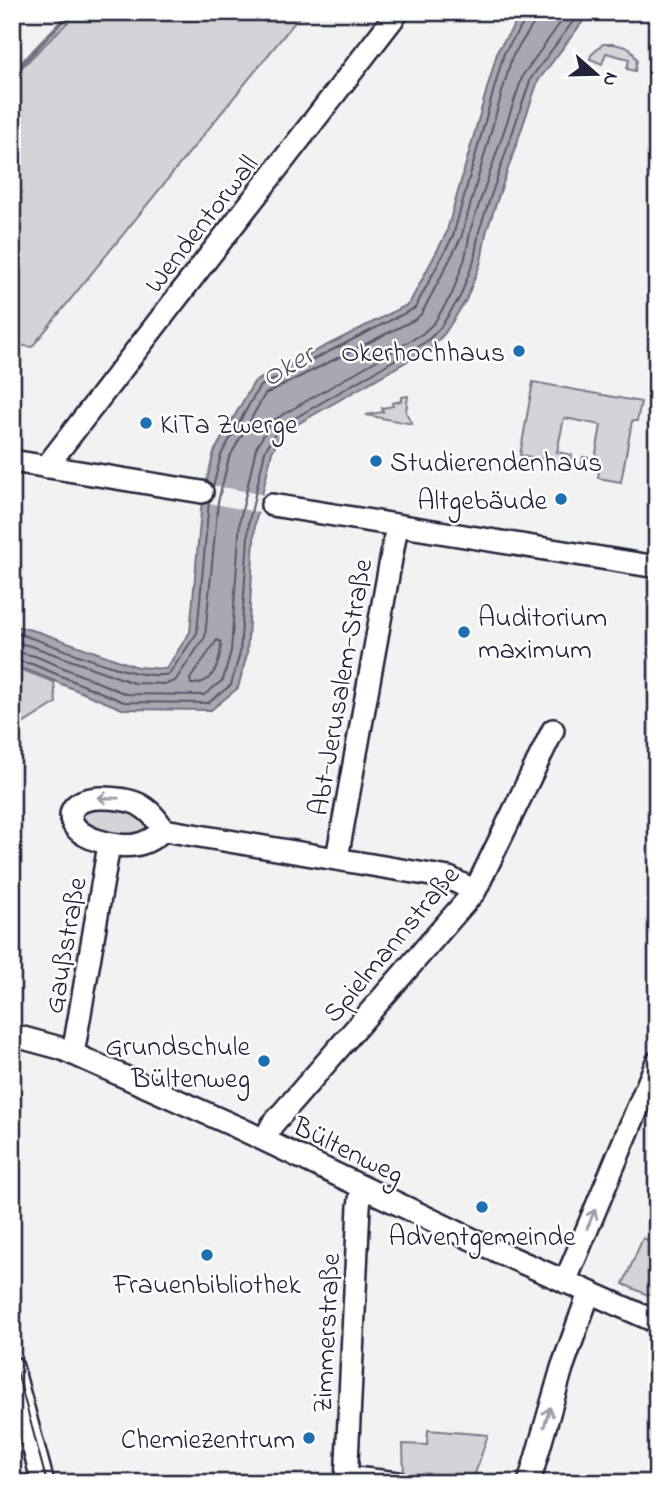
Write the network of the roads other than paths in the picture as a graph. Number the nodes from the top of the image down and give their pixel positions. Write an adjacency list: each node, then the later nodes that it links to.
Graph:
1 (398, 12): 3 (street, Wendentorwall)
2 (12, 461): 3 (street)
3 (46, 467): 4 (street)
4 (202, 492)
5 (272, 505): 6 (street)
6 (397, 526): 7 (street); 11 (street, Abt-Jerusalem-Straße)
7 (657, 567)
8 (553, 730): 12 (street, Spielmannstraße)
9 (164, 831): 10 (street, Gaußstraße); 10 (street, Gaußstraße, one-way to 10); 11 (street)
10 (109, 845): 14 (street, Gaußstraße)
11 (337, 858): 12 (street)
12 (475, 891): 16 (street, Spielmannstraße)
13 (12, 1035): 14 (street, Bültenweg)
14 (73, 1054): 16 (street, Bültenweg)
15 (657, 1062): 18 (street, one-way to 15)
16 (265, 1139): 17 (street, Bültenweg)
17 (362, 1186): 18 (street, Bültenweg); 22 (street, Zimmerstraße)
18 (565, 1282): 19 (street, Bültenweg)
19 (589, 1293): 20 (street, Bültenweg); 25 (street, one-way to 19)
20 (657, 1322)
21 (12, 1367): 23 (street)
22 (346, 1480): 24 (street)
23 (43, 1483)
24 (398, 1483)
25 (529, 1483)

